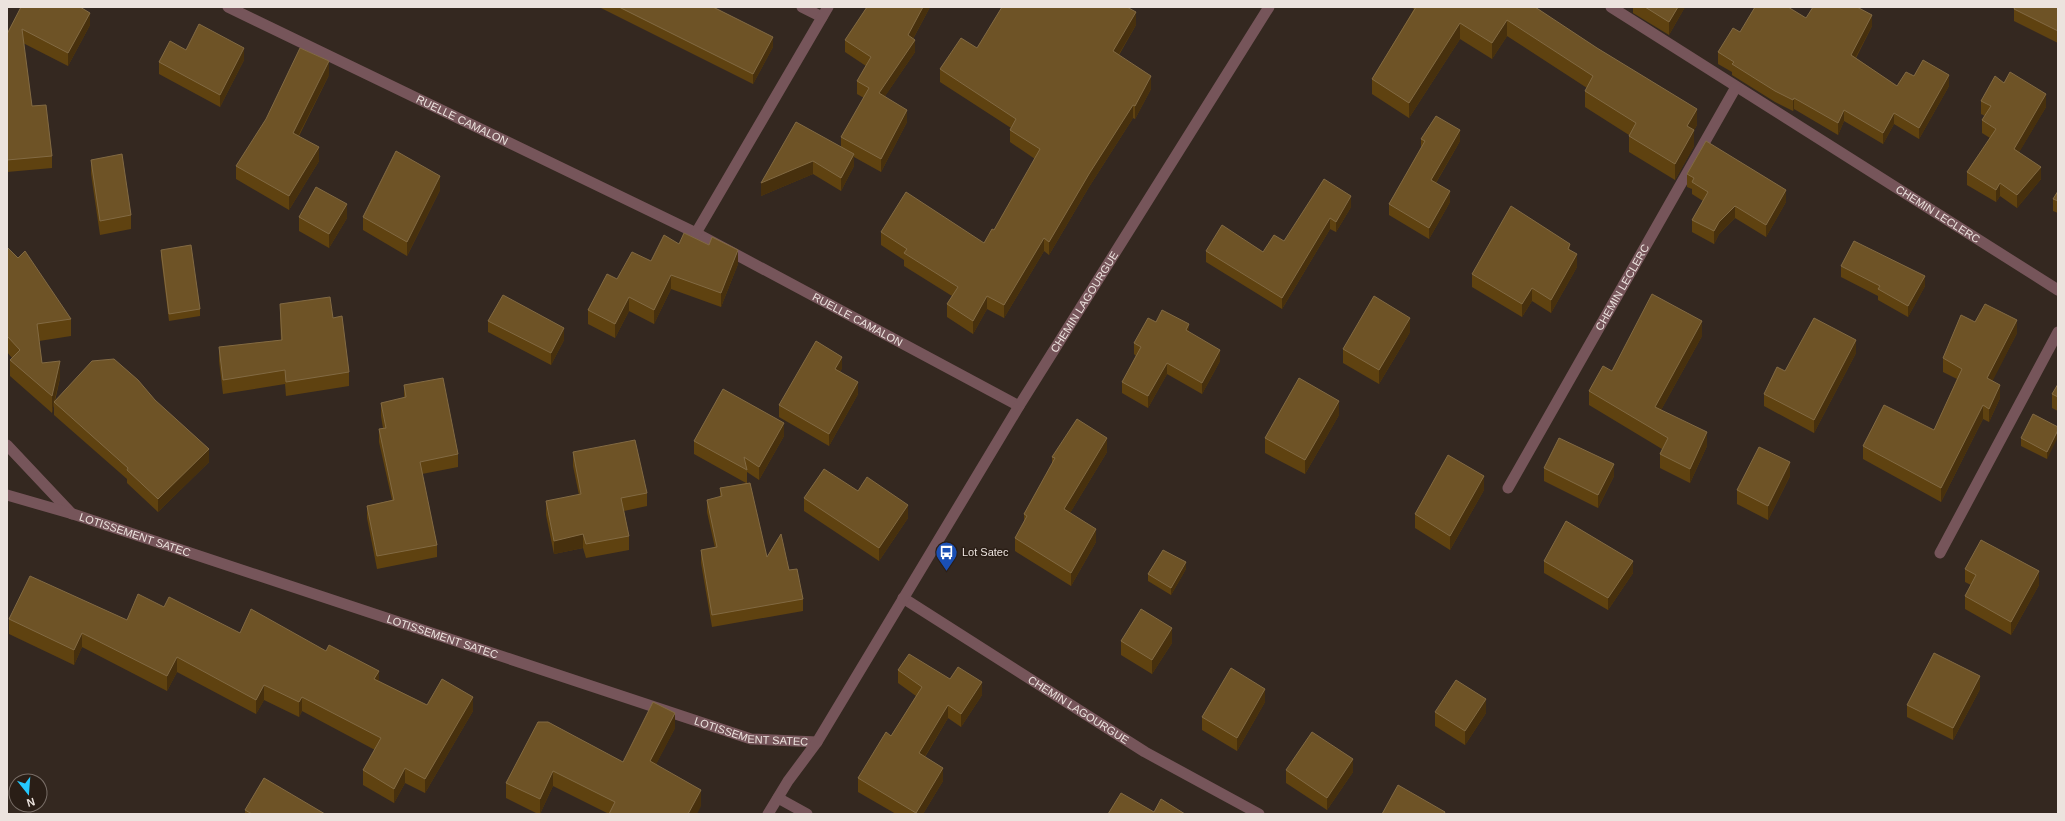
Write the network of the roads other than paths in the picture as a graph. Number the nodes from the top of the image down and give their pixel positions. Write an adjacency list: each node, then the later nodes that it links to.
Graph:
1 (228, 7): 7 (street, RUELLE CAMALON)
2 (802, 7): 5 (street)
3 (1269, 7): 10 (street, CHEMIN LAGOURGUE)
4 (1611, 7): 6 (street, CHEMIN LECLERC)
5 (825, 12): 7 (street)
6 (1736, 87): 8 (street, CHEMIN LECLERC); 12 (street, CHEMIN LECLERC)
7 (696, 233): 10 (street, RUELLE CAMALON)
8 (2058, 290)
9 (2058, 332): 15 (street)
10 (1019, 406): 16 (street, CHEMIN LAGOURGUE)
11 (7, 445): 14 (street, LOTISSEMENT SATEC)
12 (1508, 488)
13 (7, 495): 14 (street, LOTISSEMENT SATEC)
14 (73, 514): 17 (street, LOTISSEMENT SATEC)
15 (1940, 553)
16 (903, 598): 17 (street, CHEMIN LAGOURGUE); 21 (street, CHEMIN LAGOURGUE)
17 (816, 742): 18 (street, CHEMIN LAGOURGUE)
18 (778, 798): 19 (street, CHEMIN LAGOURGUE); 20 (street)
19 (768, 814)
20 (807, 814)
21 (1258, 814)

